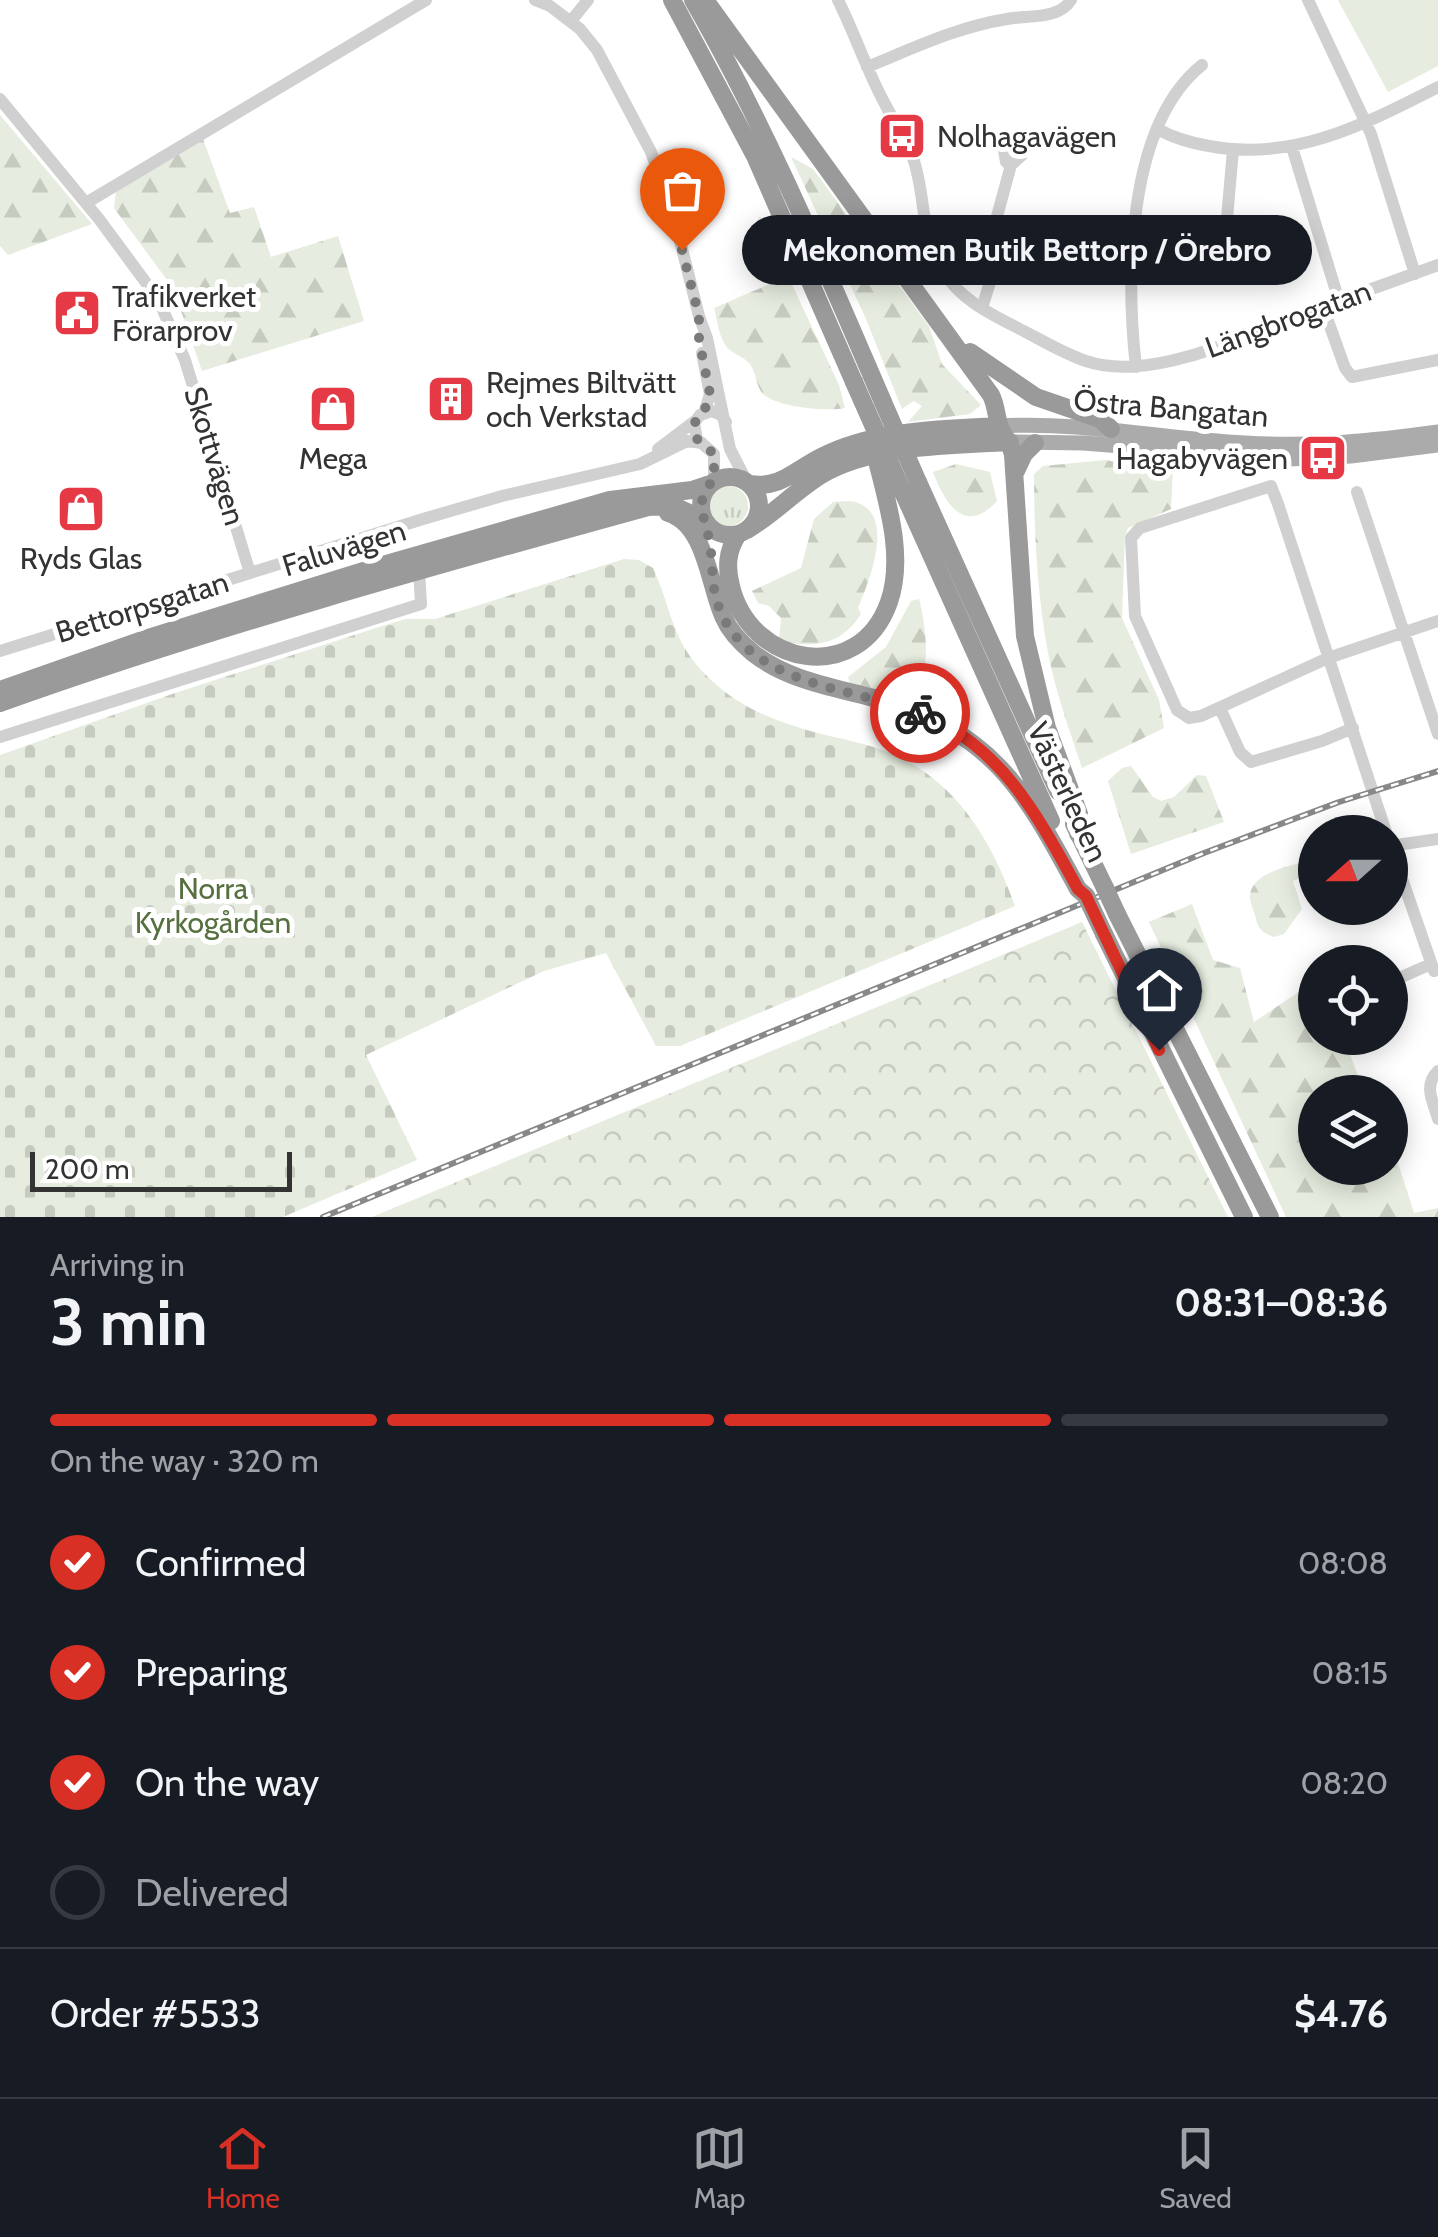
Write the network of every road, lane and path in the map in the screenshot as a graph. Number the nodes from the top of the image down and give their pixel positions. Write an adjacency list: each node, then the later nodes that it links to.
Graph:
1 (535, 0): 10 (street)
2 (588, 0): 10 (street)
3 (672, 0): 31 (highway)
4 (693, 0): 37 (highway, Västerleden, bridge)
5 (706, 0): 28 (highway, Västerleden)
6 (838, 0): 12 (street)
7 (1070, 0): 12 (street)
8 (1308, 0): 15 (street)
9 (416, 2): 20 (street)
10 (572, 20): 27 (street)
11 (1202, 64): 16 (street)
12 (867, 67): 25 (street)
13 (1438, 87): 15 (street)
14 (0, 99): 20 (street, Skottvägen)
15 (1366, 124): 17 (street); 23 (street)
16 (1158, 129): 18 (street); 30 (street)
17 (1292, 147): 18 (street); 24 (street)
18 (1233, 150): 21 (street)
19 (1011, 165): 25 (street)
20 (86, 203): 52 (street, Skottvägen)
21 (1227, 218)
22 (1438, 265): 23 (street, Längbrogatan)
23 (1415, 274): 24 (street, Längbrogatan)
24 (1339, 301): 26 (street, Längbrogatan)
25 (982, 308): 30 (street)
26 (1323, 308): 29 (street); 30 (street, Längbrogatan)
27 (699, 316): 32 (street); 33 (street)
28 (956, 346): 34 (highway); 36 (highway, Västerleden)
29 (1438, 360)
30 (1136, 367)
31 (854, 382): 42 (highway, bridge); 42 (highway, Västerleden, bridge)
32 (699, 417): 33 (street); 39 (street); 43 (street, Bettorpsgatan)
33 (726, 422): 46 (street)
34 (1111, 429): 36 (main road, Östra Bangatan); 41 (main road, Östra Bangatan)
35 (1438, 432): 41 (main road, Östra Bangatan)
36 (1004, 434): 37 (highway, Östra Bangatan); 37 (highway); 38 (main road, Östra Bangatan); 44 (highway, Västerleden)
37 (901, 442): 46 (highway); 50 (highway); 65 (highway, Västerleden, bridge)
38 (1036, 442): 41 (main road, Östra Bangatan); 44 (highway)
39 (702, 443): 43 (street, Bettorpsgatan); 45 (street)
40 (1438, 444): 41 (main road, Östra Bangatan)
41 (1260, 451)
42 (884, 463): 50 (highway); 65 (highway, Västerleden)
43 (630, 465): 52 (street, Bettorpsgatan)
44 (1014, 476): 65 (highway, Västerleden)
45 (712, 482): 46 (highway); 48 (highway); 54 (highway, Faluvägen)
46 (749, 483): 50 (highway)
47 (1357, 492): 56 (street)
48 (705, 521): 49 (highway, Faluvägen); 50 (highway); 53 (highway)
49 (584, 525): 51 (highway, Faluvägen); 53 (highway)
50 (742, 532)
51 (419, 570): 54 (highway, Faluvägen); 64 (street)
52 (250, 573): 57 (street, Bettorpsgatan)
53 (714, 591): 65 (highway)
54 (252, 612): 59 (highway, Faluvägen); 60 (highway, Faluvägen)
55 (1438, 621): 56 (street)
56 (1405, 632): 58 (street); 63 (street)
57 (0, 652)
58 (1328, 658): 61 (street); 61 (street); 62 (street)
59 (0, 690)
60 (0, 703)
61 (1220, 708): 62 (street)
62 (1353, 728): 66 (street)
63 (1438, 734)
64 (0, 736)
65 (1048, 792): 73 (highway, Västerleden, bridge); 74 (highway, Västerleden, bridge)
66 (1381, 815)
67 (1438, 839): 68 (street)
68 (1408, 843)
69 (1408, 896): 70 (street)
70 (1408, 976)
71 (1438, 1071): 72 (street)
72 (1438, 1118)
73 (1244, 1217)
74 (1270, 1217)

